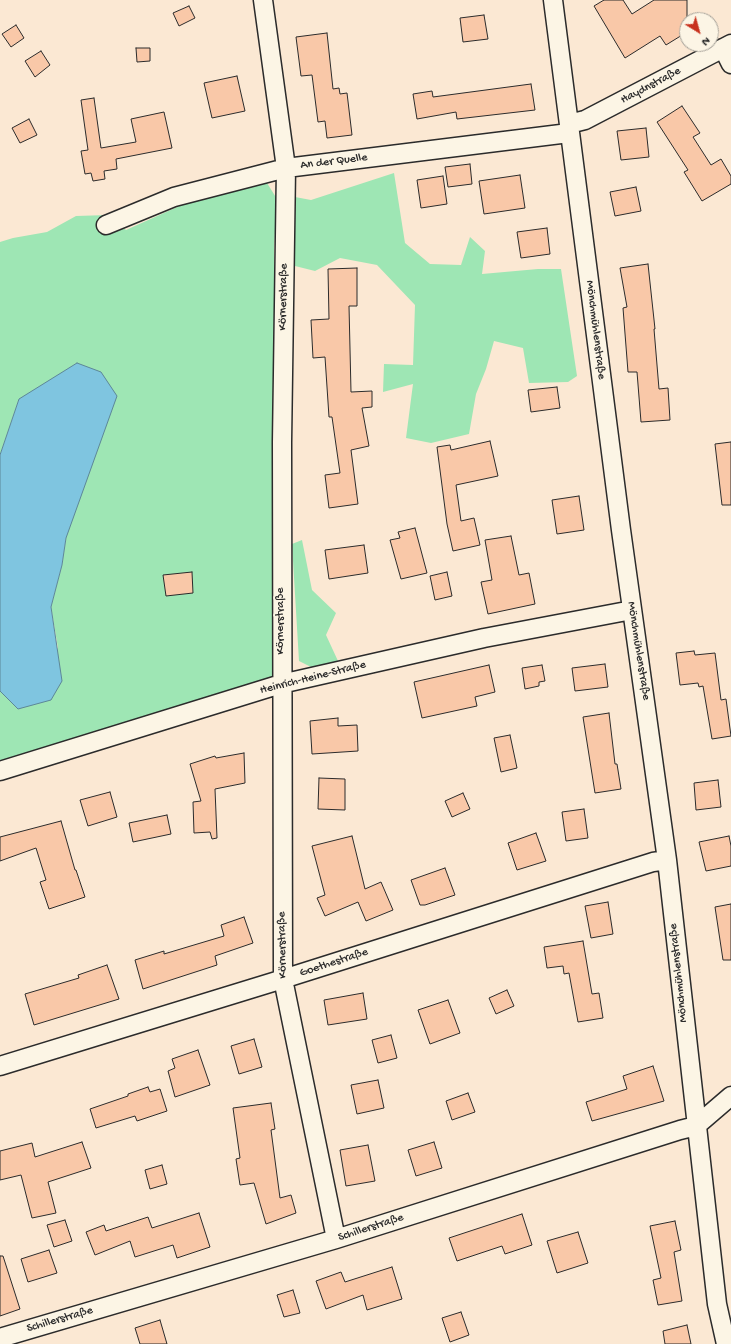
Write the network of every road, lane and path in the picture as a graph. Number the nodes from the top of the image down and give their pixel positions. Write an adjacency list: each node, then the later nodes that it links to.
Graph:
1 (263, 0): 5 (street, Körnerstraße)
2 (553, 0): 4 (street, Mönchmühlenstraße)
3 (728, 52): 4 (street, Haydnstraße)
4 (569, 129): 5 (street, An der Quelle); 7 (street, Mönchmühlenstraße)
5 (286, 168): 6 (street, An der Quelle); 8 (street, Körnerstraße)
6 (106, 225)
7 (632, 610): 8 (street, Heinrich-Heine-Straße); 10 (street, Mönchmühlenstraße)
8 (281, 684): 9 (street, Heinrich-Heine-Straße); 11 (street, Körnerstraße)
9 (0, 771)
10 (667, 860): 11 (street, Goethestraße); 14 (street, Mönchmühlenstraße)
11 (283, 980): 12 (street, Goethestraße); 15 (street, Körnerstraße)
12 (0, 1066)
13 (731, 1096): 14 (street, Schillerstraße)
14 (696, 1126): 15 (street, Schillerstraße); 17 (street, Mönchmühlenstraße)
15 (336, 1239): 16 (street, Schillerstraße)
16 (0, 1338)
17 (726, 1344)

